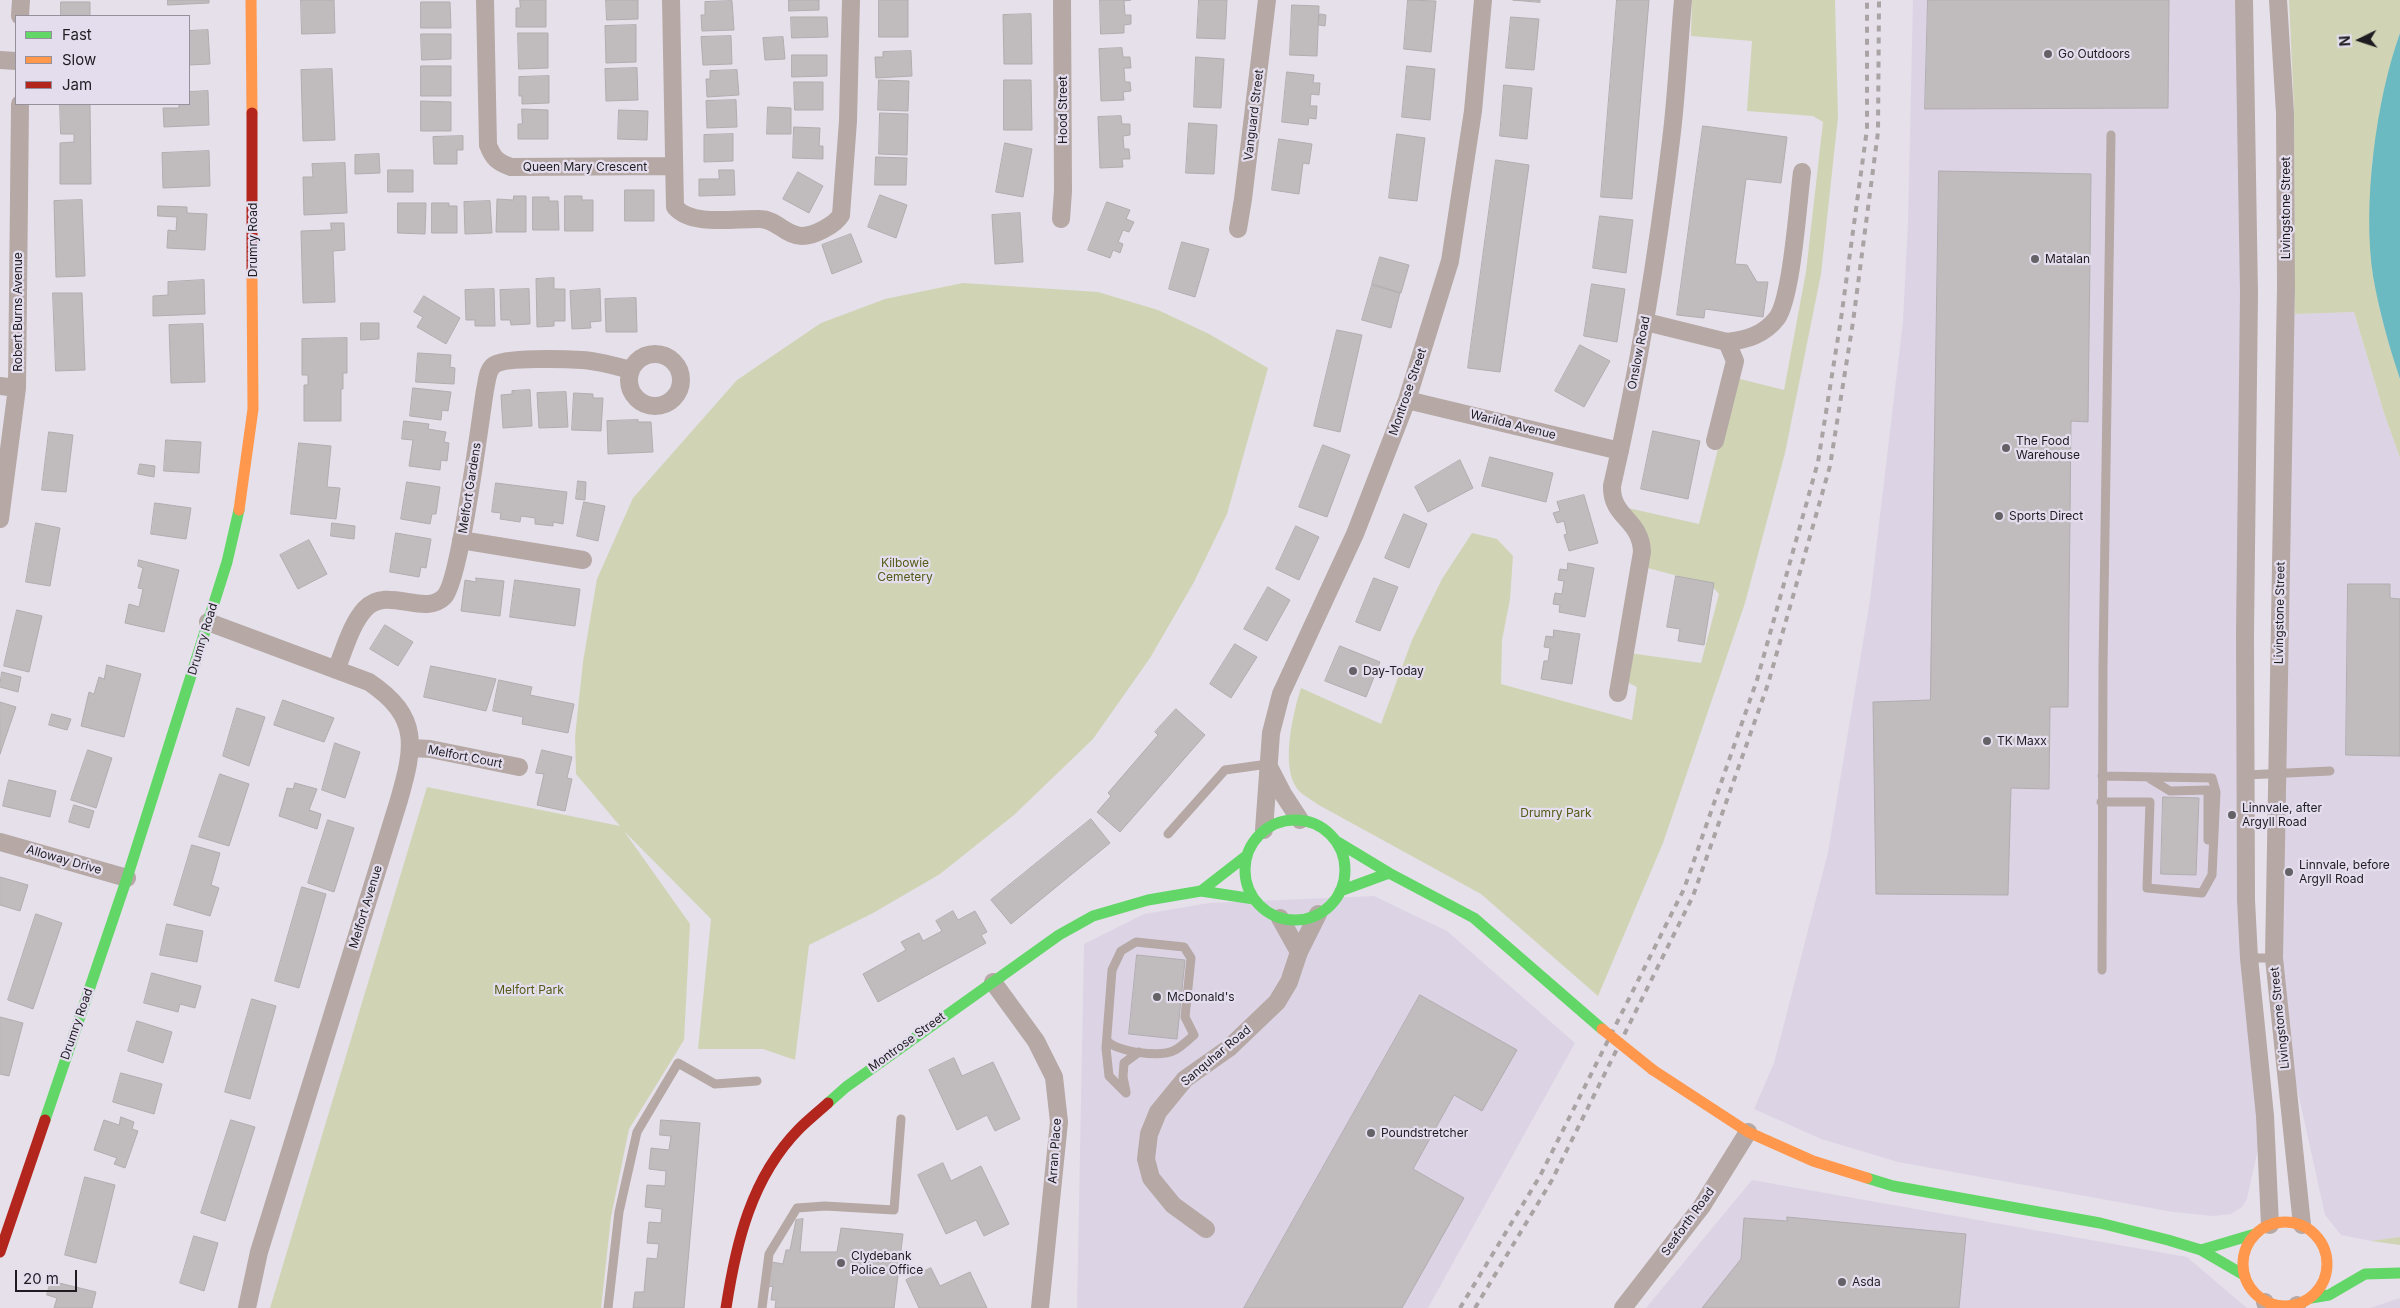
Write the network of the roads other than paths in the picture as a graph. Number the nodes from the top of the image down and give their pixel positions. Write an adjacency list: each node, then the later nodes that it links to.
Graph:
1 (20, 0): 12 (street)
2 (251, 0): 31 (street, Drumry Road)
3 (485, 0): 17 (street, Queen Mary Crescent)
4 (671, 0): 17 (street)
5 (851, 0): 17 (street)
6 (1062, 0): 19 (street, Hood Street)
7 (1267, 0): 20 (street, Vanguard Street)
8 (1483, 0): 25 (street, Montrose Street)
9 (1683, 0): 21 (street, Onslow Road)
10 (2244, 0): 39 (street, Livingstone Street)
11 (2278, 0): 38 (street, Livingstone Street)
12 (20, 15)
13 (0, 60): 14 (street)
14 (15, 61)
15 (20, 105): 24 (street, Robert Burns Avenue)
16 (2111, 135): 40 (lane)
17 (673, 166)
18 (1802, 172): 22 (street)
19 (1061, 220)
20 (1238, 229)
21 (1646, 322): 22 (street); 27 (street, Onslow Road)
22 (1727, 342): 26 (street)
23 (631, 370): 29 (street, Melfort Gardens)
24 (9, 387): 28 (street, Robert Burns Avenue)
25 (1407, 400): 27 (street, Warilda Avenue); 35 (street, Montrose Street)
26 (1715, 441)
27 (1620, 451): 33 (street, Onslow Road)
28 (0, 519)
29 (461, 540): 30 (street); 32 (street, Melfort Gardens)
30 (583, 560)
31 (208, 622): 32 (street, Melfort Avenue); 51 (street, Drumry Road)
32 (336, 670): 34 (street, Melfort Avenue)
33 (1618, 693)
34 (412, 748): 36 (street, Melfort Court); 78 (street, Melfort Avenue)
35 (1268, 764): 43 (street); 44 (street, Montrose Street); 45 (lane)
36 (519, 767)
37 (2330, 771): 38 (lane)
38 (2277, 774): 39 (lane); 59 (street, Livingstone Street)
39 (2246, 775): 58 (street, Livingstone Street)
40 (2102, 776): 41 (lane); 42 (lane)
41 (2146, 776): 50 (lane); 50 (lane)
42 (2102, 802): 50 (lane); 60 (lane)
43 (1300, 820): 44 (street); 46 (street)
44 (1264, 830): 48 (street)
45 (1168, 834)
46 (1336, 841): 49 (street); 52 (street)
47 (0, 842): 51 (street, Alloway Drive)
48 (1246, 856): 53 (street, Montrose Street); 54 (street)
49 (1389, 873): 52 (street); 66 (street, bridge)
50 (2212, 875)
51 (127, 878): 71 (street, Drumry Road)
52 (1340, 890): 55 (street)
53 (1201, 891): 54 (street, Montrose Street); 61 (street, Montrose Street)
54 (1254, 899): 56 (street)
55 (1318, 914): 56 (street); 57 (street, Sanquhar Road)
56 (1280, 918): 57 (street)
57 (1299, 952): 68 (street, Sanquhar Road)
58 (2249, 958): 59 (lane); 69 (street, Livingstone Street)
59 (2274, 958): 67 (street, Livingstone Street)
60 (2102, 970)
61 (993, 982): 80 (street, Montrose Street); 82 (street, Arran Place)
62 (1107, 1041): 63 (lane); 63 (lane); 63 (lane)
63 (1139, 1052)
64 (757, 1081): 79 (lane)
65 (901, 1119): 81 (lane)
66 (1748, 1132): 70 (street); 83 (street, Seaforth Road)
67 (2302, 1225): 69 (street); 72 (street)
68 (1206, 1229)
69 (2262, 1230): 70 (street); 75 (street)
70 (2201, 1250): 75 (street)
71 (0, 1252)
72 (2327, 1256): 74 (street); 76 (street)
73 (2400, 1273): 74 (street)
74 (2365, 1274): 76 (street)
75 (2244, 1275): 77 (street)
76 (2301, 1304): 77 (street)
77 (2266, 1305)
78 (247, 1308)
79 (608, 1308)
80 (726, 1308)
81 (762, 1308)
82 (1040, 1308)
83 (1623, 1308)

